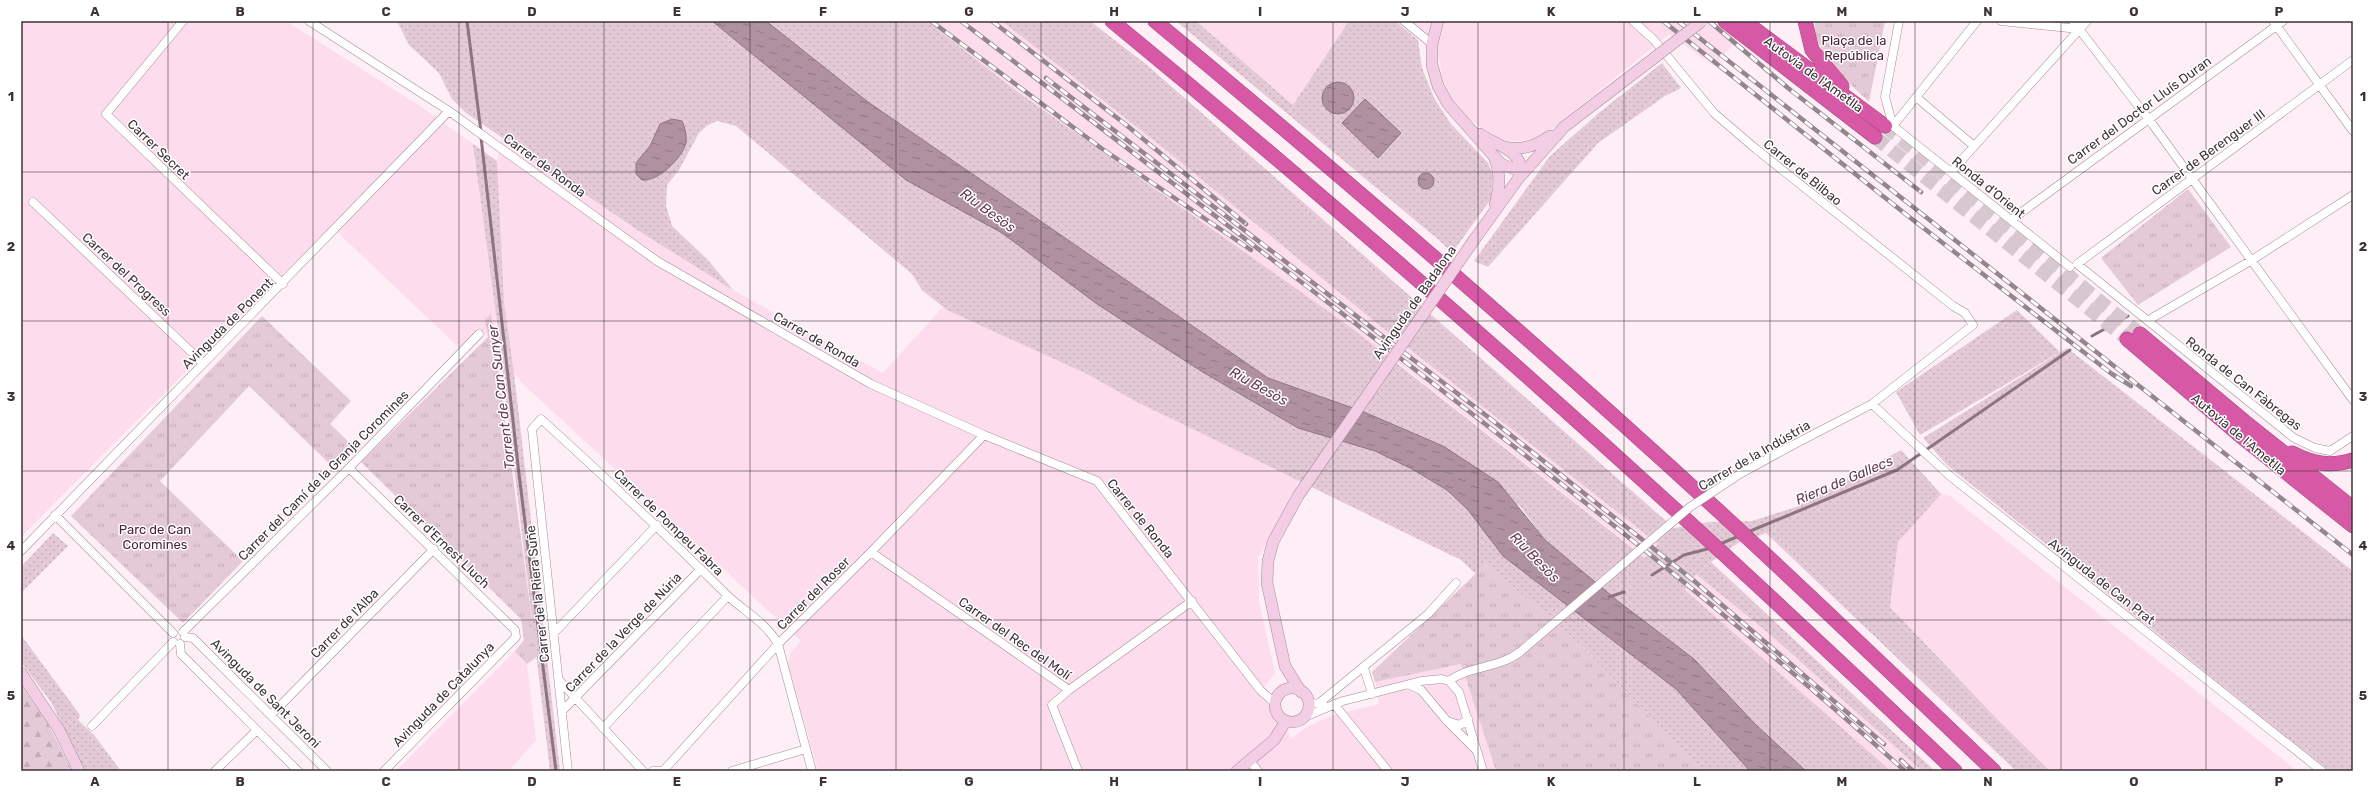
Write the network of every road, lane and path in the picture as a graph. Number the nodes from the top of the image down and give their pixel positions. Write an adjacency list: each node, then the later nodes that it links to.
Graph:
1 (183, 21): 43 (street, Carrer Secret)
2 (309, 21): 24 (street, Carrer de Ronda)
3 (1112, 21): 117 (highway)
4 (1155, 21): 118 (highway)
5 (1404, 21): 19 (street)
6 (1438, 21): 19 (street)
7 (1634, 21): 44 (street, Carrer de Bilbao)
8 (1702, 21): 28 (street, Avinguda de Badalona, bridge)
9 (1725, 21): 17 (highway)
10 (1805, 21): 23 (highway)
11 (1899, 21): 27 (street)
12 (1977, 21): 22 (street)
13 (2001, 21): 18 (street)
14 (2073, 21): 18 (street)
15 (2088, 21): 18 (street)
16 (2277, 23): 21 (street); 26 (street, Carrer del Doctor Lluís Duran)
17 (1741, 27): 23 (highway, Autovia de l'Ametlla); 30 (highway, Autovia de l'Ametlla)
18 (2079, 29): 26 (street); 32 (street)
19 (1432, 44): 25 (street)
20 (2353, 60): 21 (street, Carrer de Berenguer III)
21 (2319, 85): 29 (street); 36 (street, Carrer de Berenguer III)
22 (1916, 97): 27 (street); 32 (street)
23 (1862, 109): 27 (highway, Autovia de l'Ametlla)
24 (449, 111): 43 (street, Avinguda de Ponent); 53 (street, Carrer de Ronda)
25 (1457, 117): 31 (street); 33 (street)
26 (2147, 119): 36 (street); 40 (street, Carrer del Doctor Lluís Duran)
27 (1889, 126): 35 (street, Ronda d'Orient)
28 (1564, 127): 31 (street); 34 (street, Avinguda de Badalona)
29 (2353, 131)
30 (1875, 137)
31 (1502, 146): 34 (street)
32 (1974, 146): 35 (street)
33 (1493, 157): 34 (street); 39 (street)
34 (1523, 171): 39 (street, Avinguda de Badalona)
35 (1950, 172): 40 (street, Ronda d'Orient)
36 (2192, 178): 41 (street); 42 (street, Carrer de Berenguer III)
37 (2353, 195): 41 (street)
38 (33, 202): 48 (street, Carrer del Progress)
39 (1493, 211): 74 (street, Avinguda de Badalona, bridge)
40 (2011, 220): 42 (street, Ronda d'Orient)
41 (2252, 260): 45 (street); 49 (street)
42 (2074, 266): 45 (street, Ronda d'Orient)
43 (283, 284): 48 (street, Avinguda de Ponent)
44 (1973, 325): 50 (street, Carrer de la Indústria)
45 (2146, 325): 52 (highway, Autovia de l'Ametlla); 54 (street, Ronda de Can Fàbregas)
46 (479, 334): 56 (street, Carrer del Camí de la Granja Coromines)
47 (2127, 339): 60 (highway, Autovia de l'Ametlla)
48 (203, 363): 58 (street, Avinguda de Ponent)
49 (2353, 400)
50 (1872, 404): 78 (street, Carrer de la Indústria, bridge); 119 (street, Avinguda de Can Prat)
51 (541, 418): 59 (street, Carrer de Pompeu Fabra); 70 (street, Carrer de la Riera Suñe)
52 (2244, 421): 55 (highway); 57 (highway, Autovia de l'Ametlla)
53 (984, 435): 63 (street, Carrer del Roser); 67 (street, Carrer de Ronda)
54 (2353, 436)
55 (2353, 460)
56 (349, 468): 61 (street, Carrer d'Ernest Lluch); 71 (street, Carrer del Camí de la Granja Coromines)
57 (2353, 508)
58 (54, 515): 62 (street, Avinguda de Ponent); 68 (street)
59 (657, 525): 64 (street, Carrer de Pompeu Fabra); 70 (street)
60 (2353, 526)
61 (434, 548): 69 (street, Carrer d'Ernest Lluch); 89 (street, Carrer de l'Alba)
62 (21, 551)
63 (871, 552): 73 (street, Carrer del Roser); 80 (street, Carrer del Rec del Molí)
64 (701, 569): 66 (street, Carrer de Pompeu Fabra); 84 (street, Carrer de la Verge de Núria)
65 (1456, 583): 75 (street)
66 (728, 596): 73 (street, Carrer de Pompeu Fabra); 95 (street)
67 (1192, 601): 80 (street); 85 (street, Carrer de Ronda)
68 (173, 632): 71 (street); 72 (street)
69 (516, 633): 104 (street, Avinguda de Catalunya)
70 (554, 633): 77 (street, Carrer de la Riera Suñe)
71 (184, 634): 72 (street); 89 (street, Avinguda de Sant Jeroni)
72 (177, 643): 94 (street); 96 (street)
73 (778, 644): 97 (street, Carrer de Pompeu Fabra); 109 (street, Carrer del Roser)
74 (1285, 666): 81 (street, Avinguda de Badalona); 82 (street, Avinguda de Badalona)
75 (1364, 668): 83 (street); 86 (street)
76 (21, 673): 100 (street)
77 (559, 680): 84 (street); 88 (street, Carrer de la Riera Suñe)
78 (1449, 681): 79 (street); 91 (street)
79 (1410, 685): 83 (street); 93 (street)
80 (1069, 690): 112 (street, Carrer del Rec del Molí)
81 (1282, 691): 82 (street); 85 (street)
82 (1302, 692): 86 (street)
83 (1372, 694): 87 (street)
84 (575, 698): 88 (street, Carrer de la Verge de Núria); 95 (street)
85 (1275, 703): 92 (street)
86 (1313, 703): 87 (street); 90 (street)
87 (1334, 704): 90 (street); 115 (street)
88 (562, 711): 105 (street, Carrer de la Riera Suñe)
89 (271, 715): 103 (street, Avinguda de Sant Jeroni)
90 (1304, 717): 92 (street)
91 (1468, 719): 93 (street); 98 (street)
92 (1286, 721): 99 (street)
93 (1447, 721): 98 (street)
94 (92, 726)
95 (603, 728): 106 (street)
96 (257, 730): 101 (street); 102 (street)
97 (806, 749): 110 (street); 111 (street, Carrer de Pompeu Fabra)
98 (1477, 751): 116 (street)
99 (1250, 761): 113 (street); 114 (street)
100 (79, 771)
101 (215, 771)
102 (298, 771)
103 (327, 771)
104 (384, 771)
105 (568, 771)
106 (643, 771)
107 (653, 771): 108 (street)
108 (660, 771)
109 (663, 771)
110 (732, 771)
111 (812, 771)
112 (1076, 771)
113 (1237, 771)
114 (1258, 771)
115 (1388, 771)
116 (1483, 771)
117 (1955, 771)
118 (1994, 771)
119 (2322, 771)

